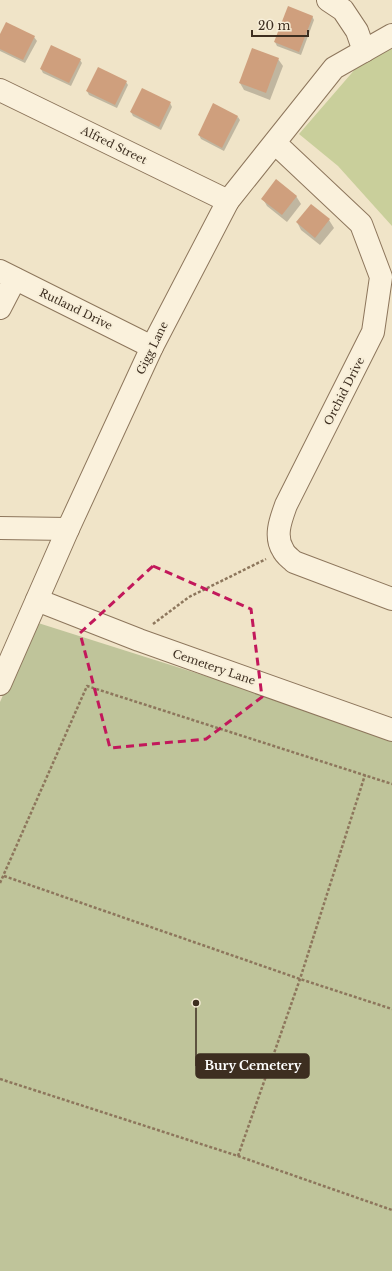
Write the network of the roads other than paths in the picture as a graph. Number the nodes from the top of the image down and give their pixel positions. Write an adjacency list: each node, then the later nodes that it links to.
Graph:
1 (328, 0): 3 (street)
2 (392, 35): 3 (street, Gigg Lane)
3 (364, 50): 5 (street, Gigg Lane)
4 (0, 90): 6 (street, Alfred Street)
5 (274, 143): 6 (street, Gigg Lane); 12 (street, Orchid Drive)
6 (228, 201): 9 (street, Gigg Lane)
7 (8, 275): 8 (street); 9 (street, Rutland Drive)
8 (0, 308)
9 (152, 347): 11 (street, Gigg Lane)
10 (0, 528): 11 (street)
11 (68, 529): 13 (street, Gigg Lane)
12 (392, 599)
13 (37, 600): 14 (street, Gigg Lane); 15 (street, Cemetery Lane)
14 (0, 684)
15 (392, 730)

